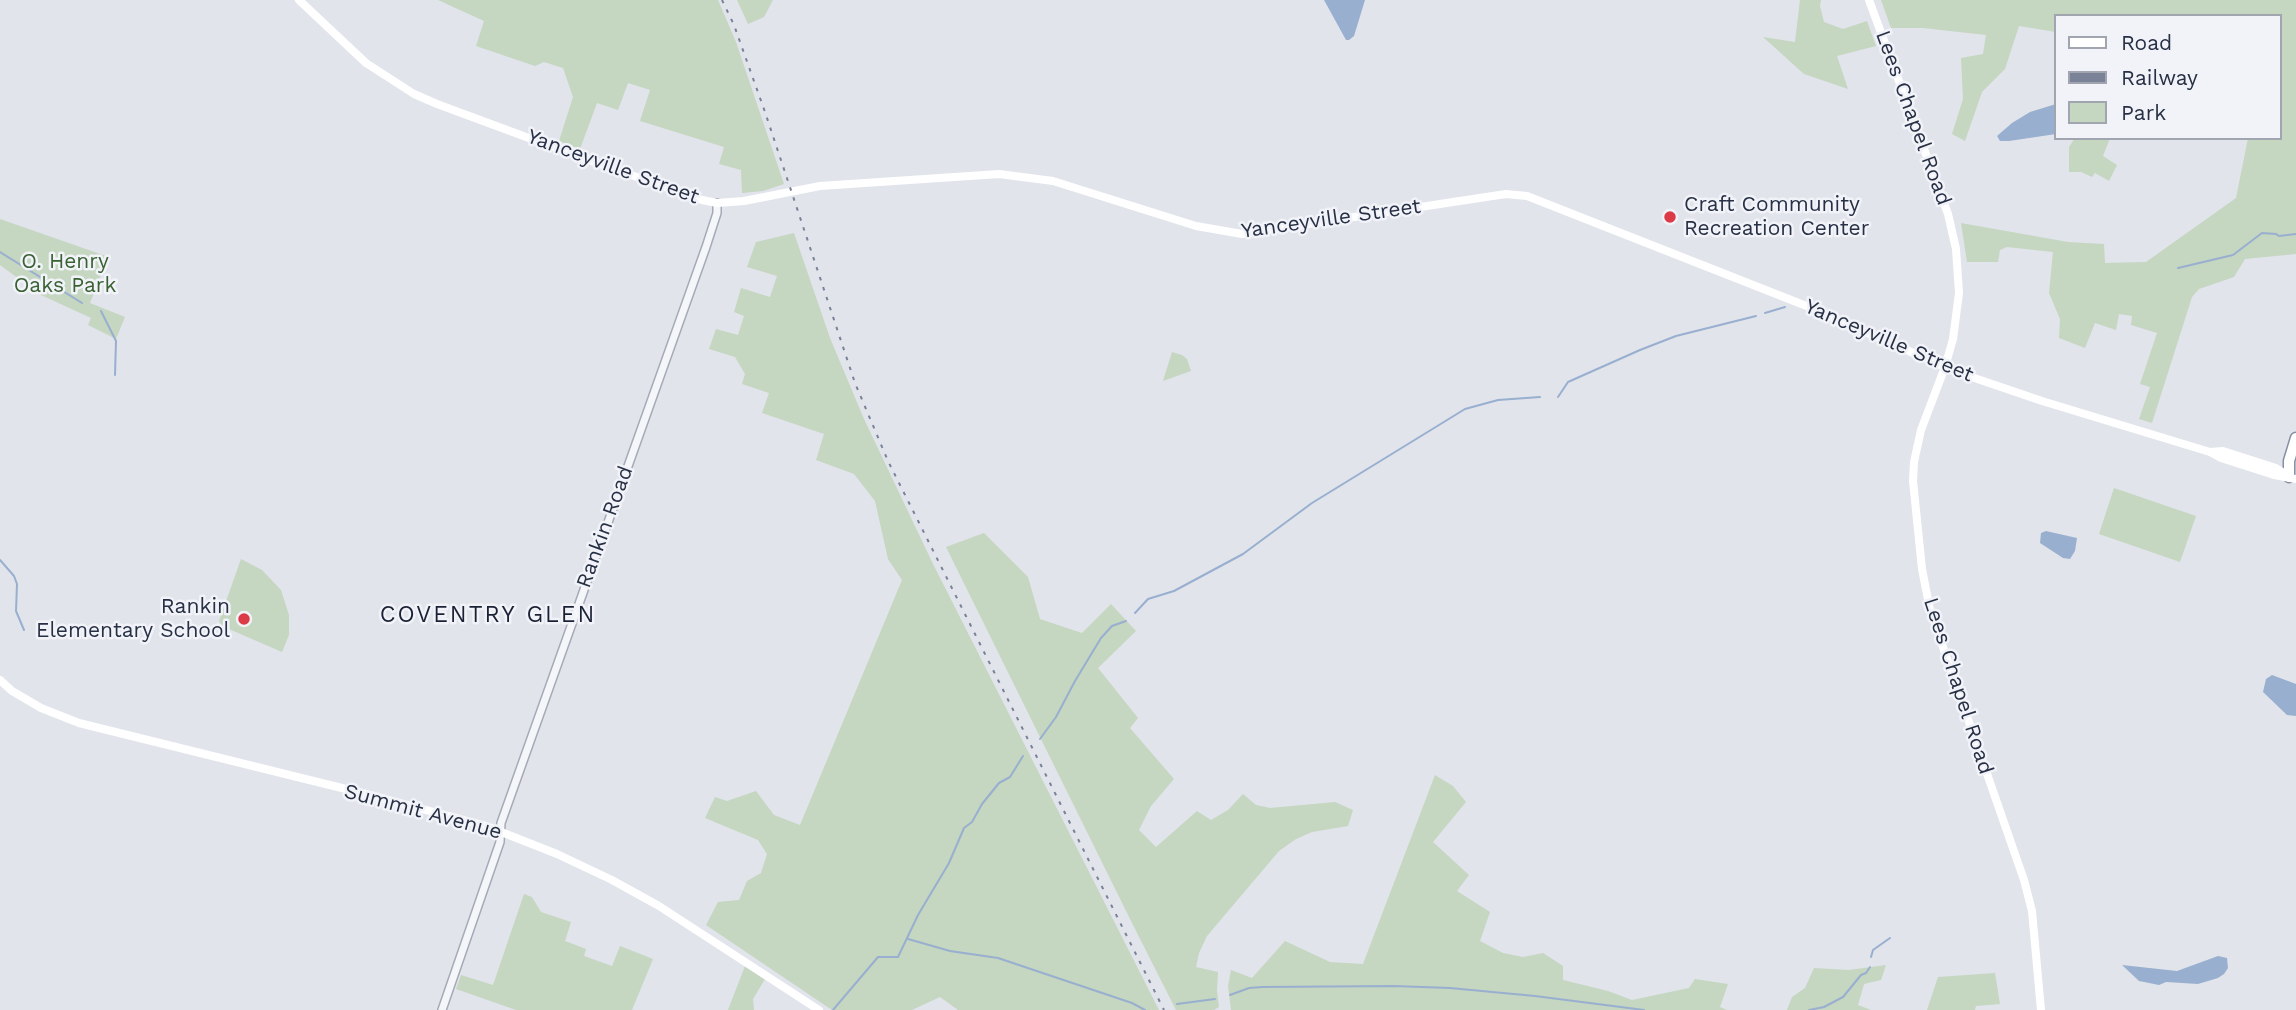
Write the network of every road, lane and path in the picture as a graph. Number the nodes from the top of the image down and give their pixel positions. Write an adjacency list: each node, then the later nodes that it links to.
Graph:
1 (299, 0): 3 (main road, Yanceyville Street)
2 (1869, 0): 4 (main road, Lees Chapel Road)
3 (717, 203): 4 (main road, Yanceyville Street); 9 (street, Rankin Road)
4 (1945, 367): 7 (main road, Yanceyville Street); 12 (main road, Lees Chapel Road)
5 (2296, 438): 7 (highway)
6 (2296, 466): 7 (highway)
7 (2292, 478)
8 (0, 680): 9 (main road, Summit Avenue)
9 (500, 831): 10 (street, Rankin Road); 11 (main road, Summit Avenue)
10 (442, 1010)
11 (819, 1010)
12 (2041, 1010)

